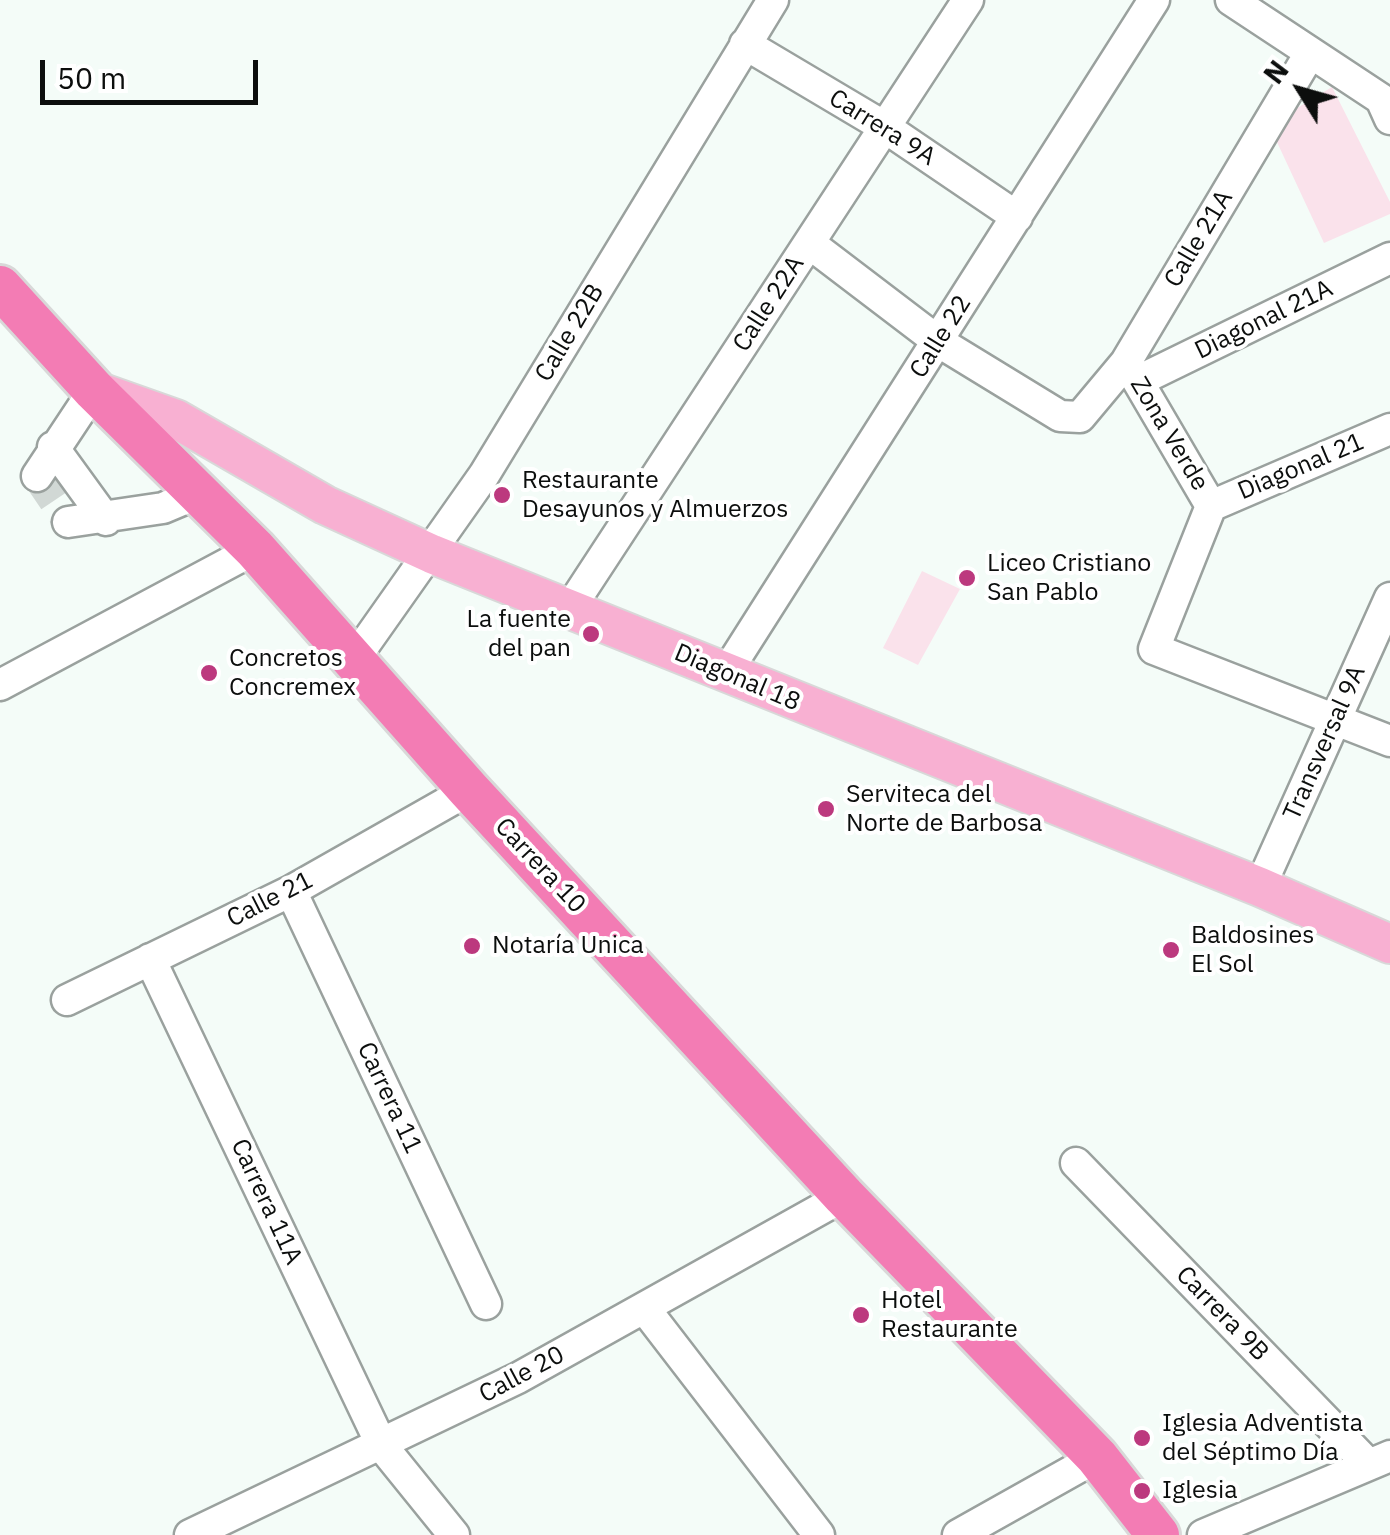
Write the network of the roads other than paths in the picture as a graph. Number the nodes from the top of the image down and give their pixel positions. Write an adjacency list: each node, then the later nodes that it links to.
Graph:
1 (773, 0): 5 (street, Calle 22B)
2 (968, 0): 8 (street, Calle 22A)
3 (1154, 0): 9 (street, Calle 22)
4 (1231, 0): 6 (street)
5 (744, 44): 8 (street, Carrera 9A); 24 (street, Calle 22B)
6 (1309, 54): 7 (street); 14 (street, Calle 21A)
7 (1386, 109)
8 (883, 126): 9 (street, Carrera 9A); 10 (street, Calle 22A)
9 (1017, 217): 13 (street, Calle 22)
10 (809, 243): 13 (street); 26 (street, Calle 22A)
11 (1390, 258): 14 (street, Diagonal 21A)
12 (0, 288): 15 (highway, Carrera 10)
13 (938, 342): 14 (street, Calle 21A); 28 (street, Calle 22)
14 (1132, 372): 20 (street, Zona Verde)
15 (94, 390): 17 (street); 19 (highway, Carrera 10); 24 (main road, Diagonal 18)
16 (1390, 429): 20 (street, Diagonal 21)
17 (53, 447): 18 (street); 21 (street)
18 (37, 476)
19 (201, 492): 21 (street); 23 (highway, Carrera 10)
20 (1211, 506): 30 (street)
21 (106, 520): 22 (street)
22 (68, 522)
23 (255, 549): 27 (highway, Carrera 10); 29 (street)
24 (432, 554): 26 (main road, Diagonal 18); 27 (street, Calle 22B)
25 (1390, 598): 30 (street, Transversal 9A)
26 (570, 608): 28 (main road, Diagonal 18)
27 (355, 658): 32 (highway, Carrera 10)
28 (726, 673): 33 (main road, Diagonal 18)
29 (0, 685)
30 (1336, 719): 31 (street); 33 (street, Transversal 9A)
31 (1390, 741)
32 (469, 790): 34 (street, Calle 21); 39 (highway, Carrera 10)
33 (1260, 887): 35 (main road, Diagonal 18)
34 (291, 891): 36 (street, Calle 21); 40 (street, Carrera 11)
35 (1390, 944)
36 (150, 959): 37 (street, Calle 21); 42 (street, Carrera 11A)
37 (66, 1000)
38 (1076, 1163): 44 (street, Carrera 9B)
39 (844, 1196): 41 (street, Calle 20); 43 (highway, Carrera 10)
40 (486, 1304)
41 (645, 1308): 42 (street, Calle 20); 47 (street)
42 (382, 1446): 45 (street, Calle 20); 46 (street, Carrera 11A)
43 (1097, 1457): 48 (street); 49 (highway, Carrera 10)
44 (1379, 1460): 50 (street)
45 (190, 1535)
46 (454, 1535)
47 (819, 1535)
48 (958, 1535)
49 (1158, 1535)
50 (1203, 1535)

